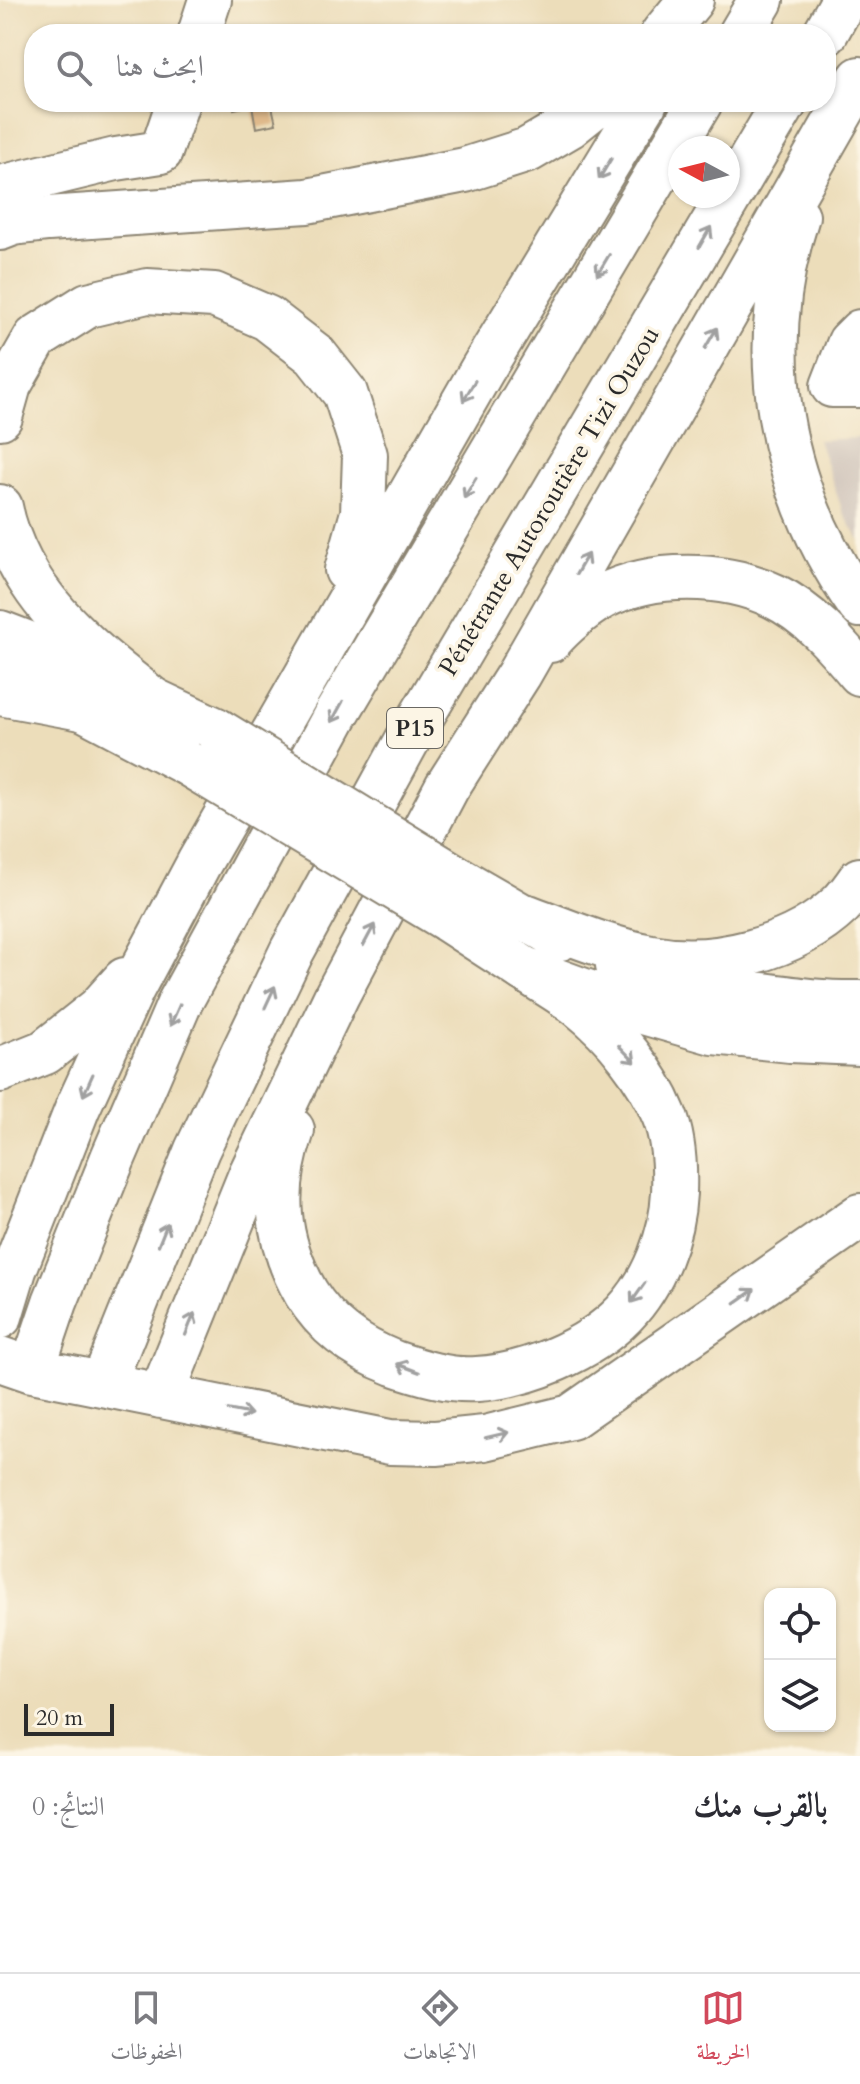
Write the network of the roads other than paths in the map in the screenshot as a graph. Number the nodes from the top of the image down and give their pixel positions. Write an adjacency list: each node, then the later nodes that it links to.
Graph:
1 (210, 0): 6 (street)
2 (691, 0): 7 (main road)
3 (705, 0): 8 (main road)
4 (761, 0): 9 (main road)
5 (844, 0): 10 (main road)
6 (202, 24)
7 (671, 24)
8 (691, 24)
9 (747, 24)
10 (831, 24)
11 (860, 79): 17 (main road)
12 (175, 112): 18 (street)
13 (586, 112): 19 (main road)
14 (639, 112): 30 (main road, one-way to 30)
15 (694, 112): 44 (main road, one-way to 44)
16 (779, 112): 45 (main road, Pénétrante Autoroutière Tizi Ouzou / P15, one-way to 16)
17 (819, 149): 24 (main road); 28 (main road, one-way to 17)
18 (0, 187)
19 (0, 228)
20 (860, 331): 21 (street)
21 (846, 386)
22 (0, 417): 30 (main road)
23 (0, 507): 31 (main road)
24 (860, 605)
25 (0, 633): 31 (main road)
26 (0, 664): 32 (main road)
27 (860, 673): 28 (main road)
28 (519, 674): 38 (main road, one-way to 28)
29 (0, 693): 32 (main road)
30 (292, 699): 33 (main road)
31 (154, 701): 35 (main road, bridge)
32 (82, 708): 35 (main road, bridge)
33 (199, 863): 41 (main road); 43 (main road, one-way to 43)
34 (860, 880): 36 (main road)
35 (456, 901): 36 (main road); 37 (main road)
36 (528, 917): 39 (main road)
37 (524, 969): 38 (main road, one-way to 38); 40 (main road)
38 (337, 995): 46 (main road, one-way to 38)
39 (860, 1003)
40 (860, 1043)
41 (0, 1070)
42 (860, 1216): 46 (main road, one-way to 42)
43 (0, 1316)
44 (16, 1365): 45 (main road)
45 (103, 1384): 46 (main road)
46 (161, 1396)

